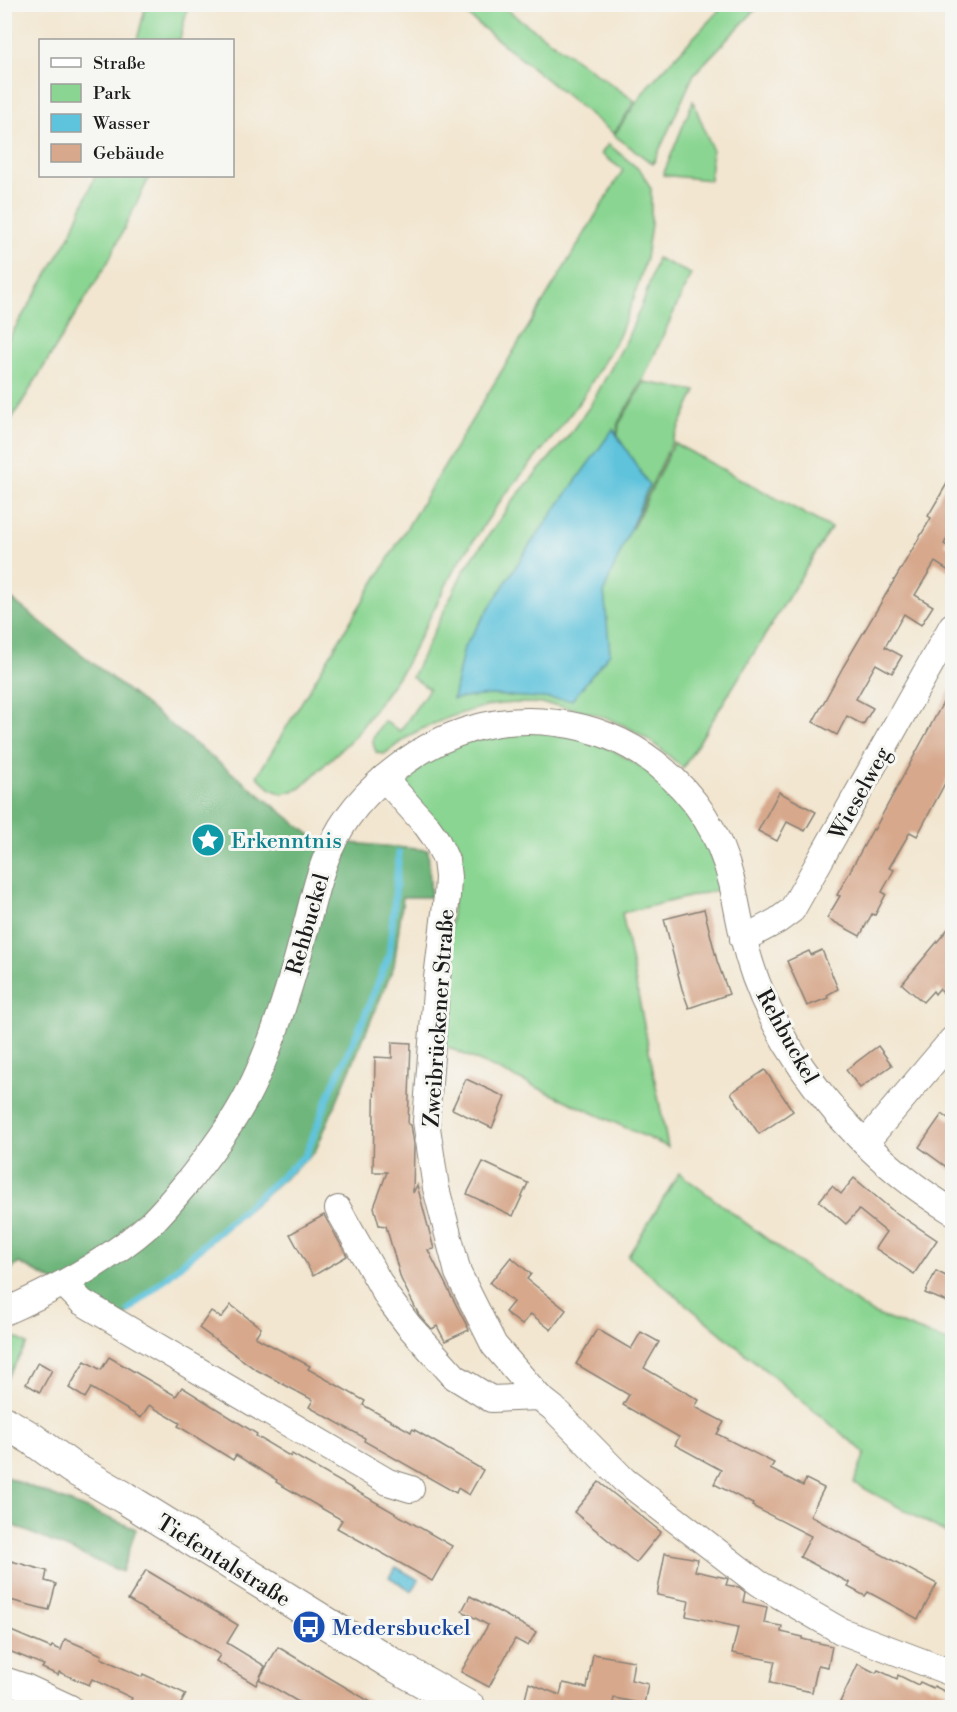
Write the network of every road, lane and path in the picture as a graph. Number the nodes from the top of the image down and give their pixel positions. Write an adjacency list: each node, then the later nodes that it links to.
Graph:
1 (952, 626): 3 (street, Wieselweg)
2 (384, 778): 3 (street, Rehbuckel); 8 (street, Rehbuckel); 10 (street, Zweibrückener Straße)
3 (743, 939): 5 (street, Rehbuckel)
4 (952, 1040): 5 (street)
5 (865, 1143): 7 (street, Rehbuckel)
6 (338, 1209): 10 (street)
7 (952, 1211)
8 (64, 1284): 9 (street, Rehbuckel); 14 (street)
9 (4, 1312)
10 (539, 1397): 15 (street, Zweibrückener Straße)
11 (4, 1422): 13 (street, Tiefentalstraße)
12 (4, 1446): 13 (street, Tiefentalstraße)
13 (72, 1467): 18 (street, Tiefentalstraße)
14 (411, 1489)
15 (952, 1672)
16 (4, 1680): 17 (street)
17 (70, 1707)
18 (470, 1707)

